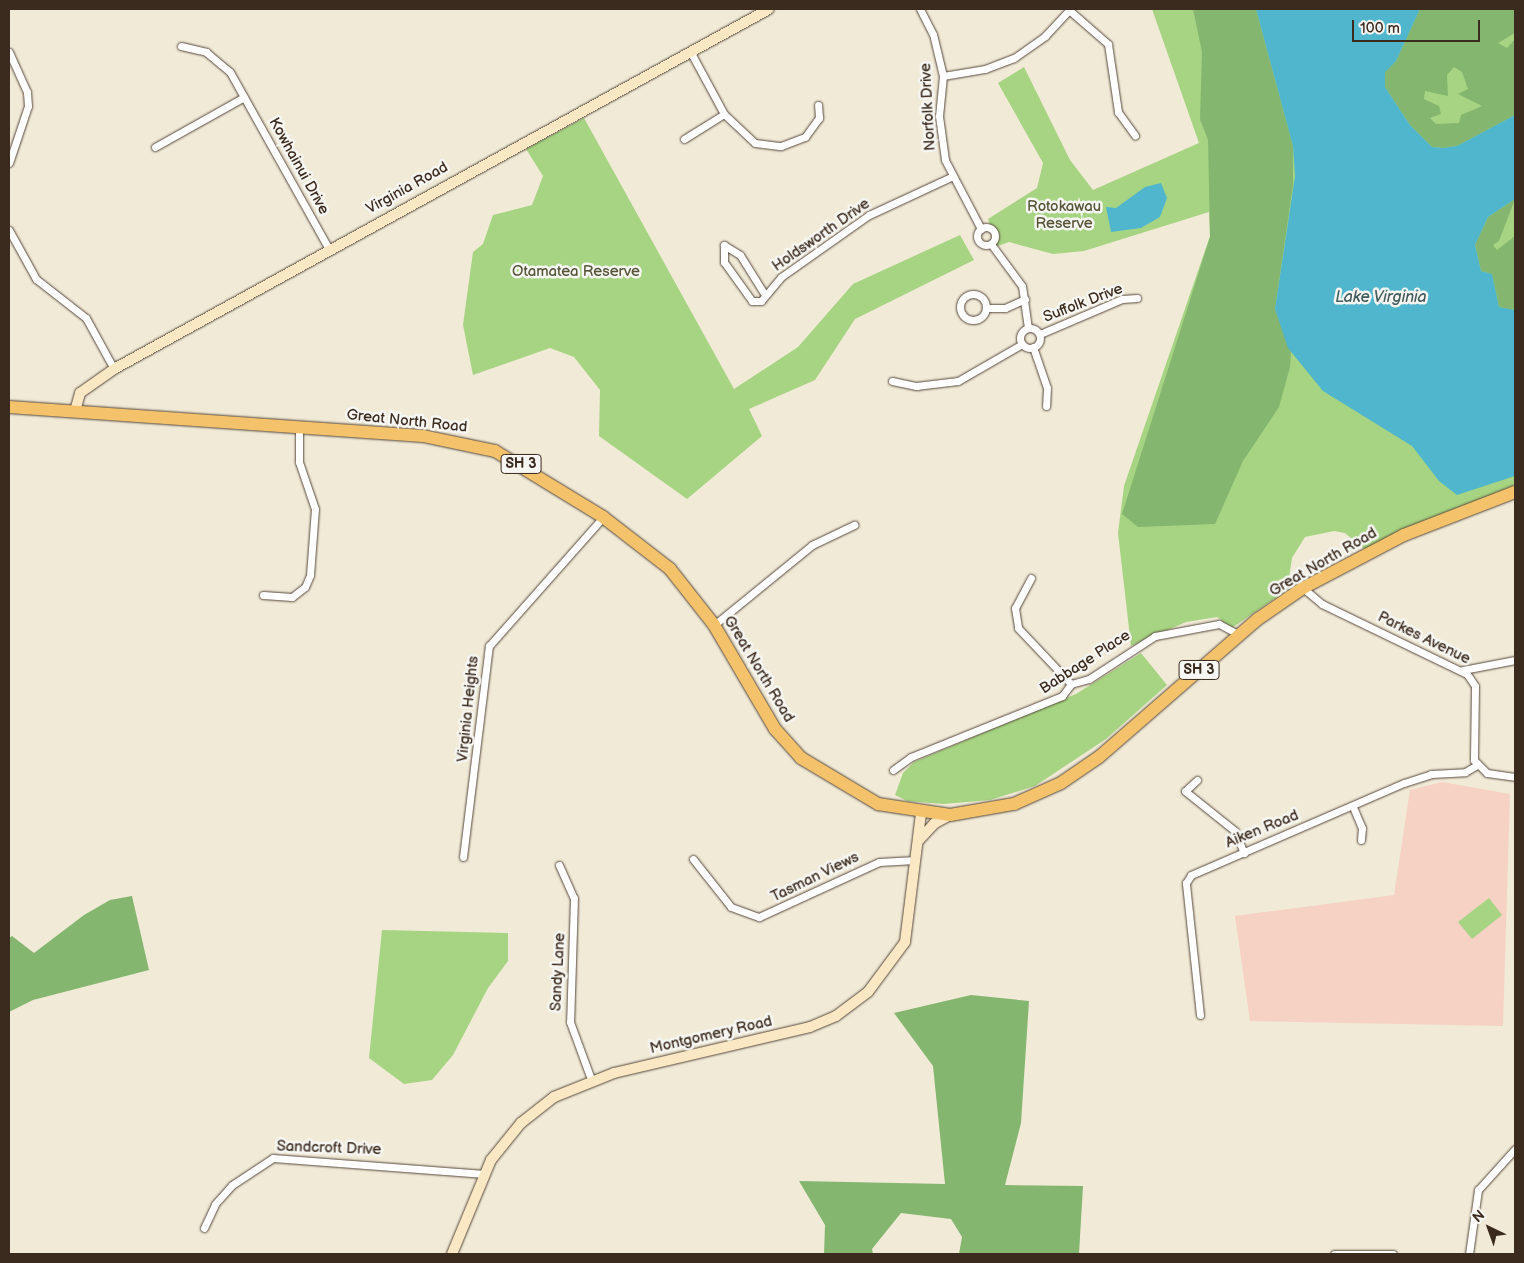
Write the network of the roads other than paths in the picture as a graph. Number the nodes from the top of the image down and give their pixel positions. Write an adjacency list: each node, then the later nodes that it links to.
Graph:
1 (769, 9): 5 (street, Virginia Road)
2 (920, 9): 7 (street, Norfolk Drive)
3 (1069, 10): 7 (street); 11 (street)
4 (181, 46): 8 (street, Kowhainui Drive)
5 (690, 51): 10 (street); 19 (street, Virginia Road)
6 (9, 52): 14 (street)
7 (943, 76): 15 (street, Norfolk Drive)
8 (244, 97): 13 (street); 19 (street, Kowhainui Drive)
9 (818, 105): 10 (street)
10 (724, 114): 12 (street)
11 (1135, 135)
12 (684, 139)
13 (155, 147)
14 (9, 163)
15 (951, 177): 16 (street, Norfolk Drive); 22 (street, Holdsworth Drive)
16 (982, 228): 18 (street, Norfolk Drive); 18 (street, Norfolk Drive)
17 (9, 230): 30 (street)
18 (991, 244): 24 (street, Norfolk Drive)
19 (329, 249): 30 (street, Virginia Road)
20 (760, 286): 21 (street, Holdsworth Drive); 21 (street, Holdsworth Drive); 22 (street, Holdsworth Drive)
21 (742, 289): 22 (street, Holdsworth Drive)
22 (765, 295)
23 (1137, 298): 27 (street, Suffolk Drive)
24 (1025, 299): 25 (street); 26 (street, Norfolk Drive)
25 (986, 308)
26 (1028, 328): 27 (street); 28 (street)
27 (1040, 334): 29 (street)
28 (1022, 344): 29 (street); 31 (street)
29 (1033, 348): 32 (street)
30 (114, 369): 34 (street, Virginia Road)
31 (892, 381)
32 (1046, 406)
33 (9, 407): 34 (highway, Great North Road / SH 3)
34 (75, 411): 35 (highway, Great North Road / SH 3)
35 (299, 428): 37 (highway, Great North Road / SH 3); 41 (street)
36 (1515, 492): 40 (highway, Great North Road / SH 3)
37 (603, 517): 42 (highway, Great North Road / SH 3); 57 (street, Virginia Heights)
38 (854, 525): 42 (street)
39 (1031, 578): 46 (street)
40 (1303, 588): 43 (highway, Great North Road / SH 3); 45 (street, Parkes Avenue)
41 (263, 595)
42 (714, 625): 52 (highway, Great North Road / SH 3)
43 (1240, 635): 46 (street, Babbage Place); 53 (highway, Great North Road / SH 3)
44 (1515, 660): 45 (street)
45 (1463, 670): 47 (street, Parkes Avenue)
46 (1071, 684): 48 (street, Babbage Place)
47 (1477, 765): 49 (street); 51 (street, Aiken Road)
48 (892, 770)
49 (1515, 777)
50 (1197, 780): 56 (street)
51 (1354, 806): 54 (street); 56 (street, Aiken Road)
52 (921, 814): 53 (highway, Great North Road / SH 3); 55 (street, Montgomery Road)
53 (950, 816): 55 (street)
54 (1361, 840)
55 (917, 843): 59 (street, Montgomery Road)
56 (1244, 853): 61 (street, Aiken Road)
57 (463, 857)
58 (693, 859): 59 (street, Tasman Views)
59 (915, 860): 62 (street, Montgomery Road)
60 (559, 865): 62 (street, Sandy Lane)
61 (1200, 1015)
62 (591, 1079): 64 (street, Montgomery Road)
63 (1515, 1149): 69 (street)
64 (484, 1174): 65 (street, Sandcroft Drive); 66 (street, Montgomery Road)
65 (204, 1228)
66 (452, 1254)
67 (1334, 1254): 68 (street)
68 (1393, 1254)
69 (1469, 1254)

